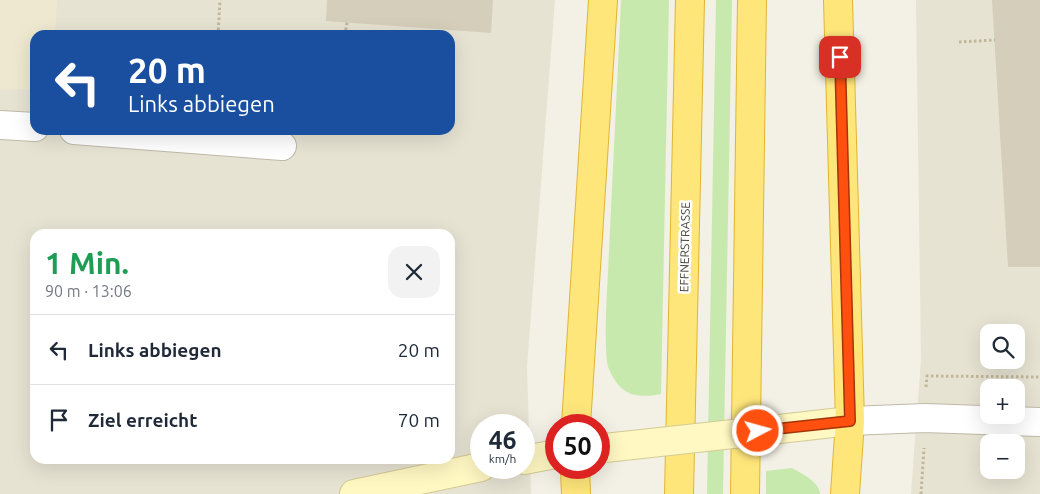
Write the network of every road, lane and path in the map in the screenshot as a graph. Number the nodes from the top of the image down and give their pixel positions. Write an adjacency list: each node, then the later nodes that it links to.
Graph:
1 (220, 0): 7 (path)
2 (603, 0): 16 (highway)
3 (690, 0): 26 (highway, EFFNERSTRASSE)
4 (752, 0): 27 (highway)
5 (838, 0): 18 (highway)
6 (347, 22): 8 (path)
7 (218, 30)
8 (346, 30)
9 (995, 40): 10 (path)
10 (959, 42)
11 (0, 125): 12 (street)
12 (30, 127)
13 (139, 135): 14 (street)
14 (282, 146)
15 (1040, 377): 17 (path)
16 (577, 414)
17 (925, 418): 18 (street); 19 (street)
18 (850, 421): 20 (main road, bridge); 28 (highway)
19 (1040, 422)
20 (610, 447)
21 (923, 465): 29 (path)
22 (470, 469): 24 (main road)
23 (575, 479): 25 (highway)
24 (354, 494)
25 (576, 494)
26 (679, 494)
27 (745, 494)
28 (845, 494)
29 (921, 494)

